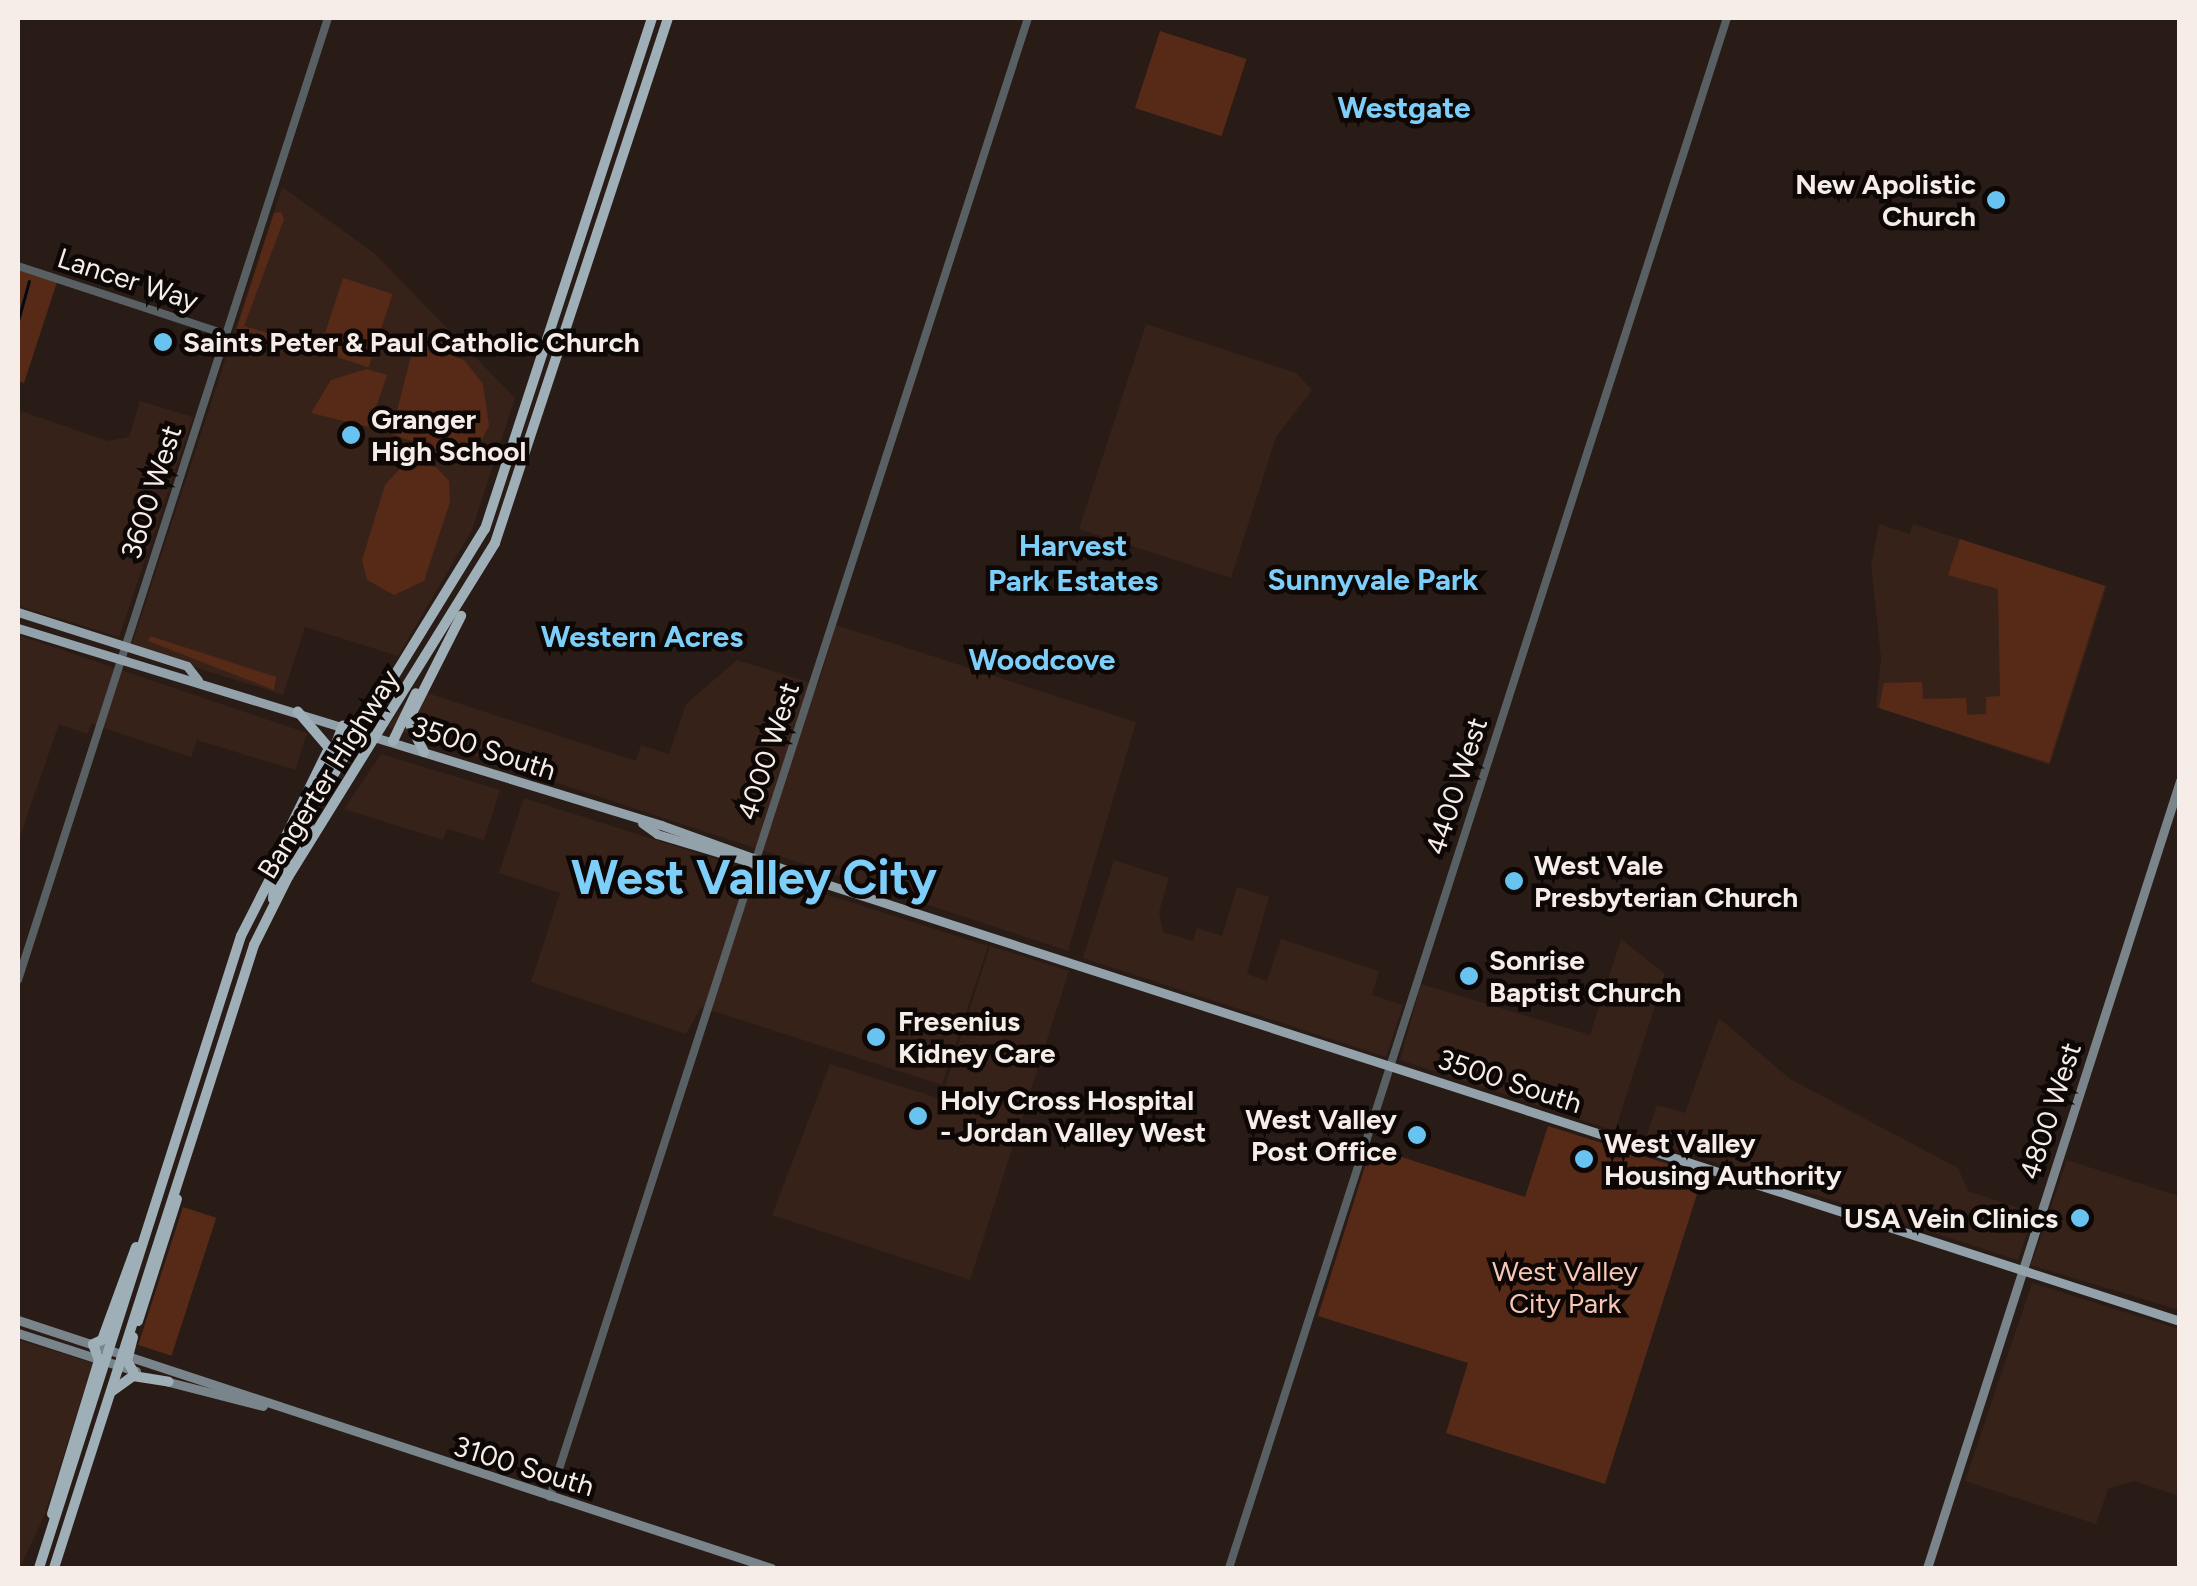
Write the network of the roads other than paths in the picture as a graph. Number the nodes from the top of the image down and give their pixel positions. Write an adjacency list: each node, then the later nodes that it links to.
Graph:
1 (328, 18): 7 (street, 3600 West)
2 (652, 18): 9 (highway, Bangerter Highway)
3 (668, 18): 8 (highway, Bangerter Highway)
4 (1028, 18): 24 (street, 4000 West)
5 (1728, 18): 28 (street, 4400 West)
6 (18, 266): 7 (street, Lancer Way)
7 (226, 334): 12 (street, 3600 West)
8 (507, 514): 13 (highway, Bangerter Highway); 21 (highway)
9 (467, 565): 13 (highway); 18 (highway, Bangerter Highway)
10 (18, 612): 12 (main road, 3500 South)
11 (18, 628): 14 (main road, 3500 South)
12 (125, 645): 14 (street, 3600 West); 15 (main road, 3500 South)
13 (426, 659): 19 (highway, Bangerter Highway); 20 (highway)
14 (119, 663): 15 (main road, 3500 South); 27 (street, 3600 West)
15 (198, 680): 16 (main road, 3500 South)
16 (298, 712): 17 (main road, 3500 South); 25 (highway)
17 (343, 726): 18 (main road, 3500 South); 23 (highway)
18 (362, 731): 19 (main road, 3500 South); 23 (highway, Bangerter Highway)
19 (377, 736): 20 (main road, 3500 South); 26 (highway, Bangerter Highway)
20 (392, 741): 21 (main road, 3500 South)
21 (424, 752): 24 (main road, 3500 South)
22 (2180, 781): 32 (main road, 4800 West)
23 (310, 812): 25 (highway, Bangerter Highway); 26 (highway)
24 (756, 861): 28 (main road, 3500 South); 42 (street, 4000 West)
25 (266, 884): 29 (highway, Bangerter Highway)
26 (273, 905): 30 (highway, Bangerter Highway)
27 (18, 980)
28 (1389, 1066): 32 (main road, 3500 South); 47 (street, 4400 West)
29 (194, 1082): 30 (highway); 31 (highway, Bangerter Highway)
30 (175, 1184): 37 (highway, Bangerter Highway)
31 (148, 1232): 36 (highway); 37 (highway, Bangerter Highway)
32 (2023, 1270): 34 (main road, 3500 South); 48 (main road, 4800 West)
33 (18, 1320): 36 (main road)
34 (2180, 1320)
35 (18, 1333): 37 (main road, 3100 South)
36 (94, 1344): 37 (highway)
37 (113, 1358): 38 (highway); 40 (highway, Bangerter Highway); 41 (main road, 3100 South); 43 (highway)
38 (134, 1371): 39 (main road, 3100 South)
39 (168, 1382): 40 (highway); 41 (main road, 3100 South)
40 (107, 1396): 45 (highway, Bangerter Highway)
41 (263, 1406): 42 (main road, 3100 South)
42 (550, 1497): 46 (main road, 3100 South)
43 (54, 1525): 44 (highway); 45 (highway)
44 (39, 1568)
45 (50, 1568)
46 (771, 1568)
47 (1229, 1568)
48 (1927, 1568)

